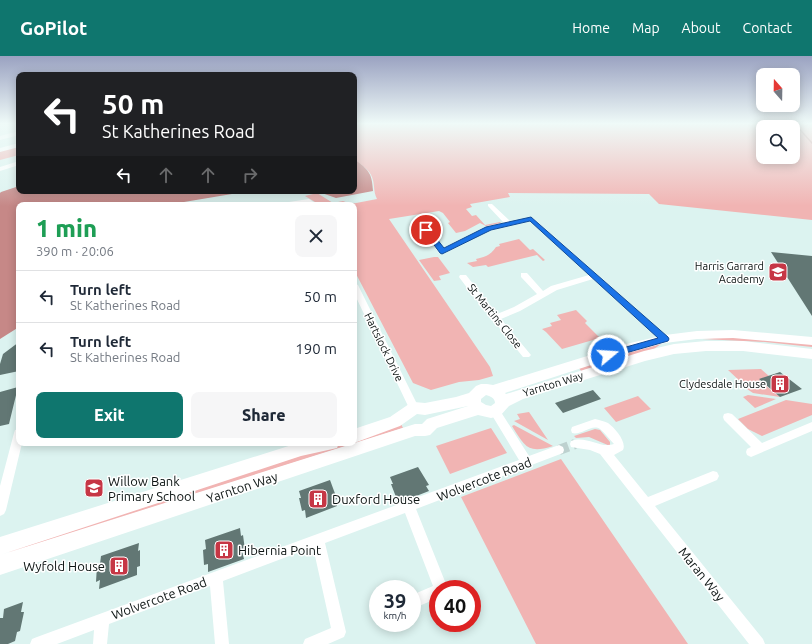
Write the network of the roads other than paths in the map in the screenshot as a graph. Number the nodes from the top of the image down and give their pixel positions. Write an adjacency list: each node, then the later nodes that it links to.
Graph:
1 (16, 165): 2 (street)
2 (0, 169)
3 (490, 206): 5 (street)
4 (418, 220): 5 (street)
5 (509, 224): 7 (street)
6 (524, 275): 9 (street)
7 (596, 276): 9 (street); 12 (street)
8 (463, 277): 11 (street, St Martins Close)
9 (542, 295): 11 (street)
10 (357, 298): 20 (street, Hartslock Drive)
11 (496, 318): 16 (street, St Martins Close)
12 (665, 339): 13 (street, Yarnton Way); 14 (street); 17 (street, Yarnton Way)
13 (812, 341)
14 (674, 349): 15 (street, Yarnton Way); 19 (street, Yarnton Way)
15 (812, 354)
16 (526, 355)
17 (493, 390): 18 (street, Yarnton Way); 19 (street)
18 (476, 403): 19 (street, Yarnton Way); 20 (street, Yarnton Way); 22 (street, Yarnton Way)
19 (499, 407): 32 (street)
20 (415, 411): 22 (street); 24 (street); 26 (street, Yarnton Way)
21 (728, 418): 23 (street)
22 (432, 423): 24 (street, Yarnton Way)
23 (812, 426)
24 (415, 430): 39 (street, Yarnton Way)
25 (576, 430): 31 (street)
26 (357, 435)
27 (575, 444): 31 (street, Maran Way)
28 (16, 445): 36 (street)
29 (316, 446): 38 (street, Yarnton Way)
30 (559, 450): 32 (street, Wolvercote Road)
31 (604, 451): 34 (street, Maran Way)
32 (526, 462): 35 (street, Wolvercote Road)
33 (713, 476): 34 (street)
34 (646, 504): 47 (street, Maran Way)
35 (409, 507): 37 (street, Wolvercote Road); 41 (street)
36 (0, 510)
37 (318, 540): 40 (street, Wolvercote Road); 46 (street)
38 (0, 546)
39 (0, 565)
40 (216, 577): 42 (street, Wolvercote Road); 45 (street, Wolvercote Road)
41 (437, 580)
42 (102, 620): 43 (street, Wolvercote Road); 44 (street, Wolvercote Road)
43 (37, 644)
44 (100, 644)
45 (222, 644)
46 (310, 644)
47 (758, 644)

